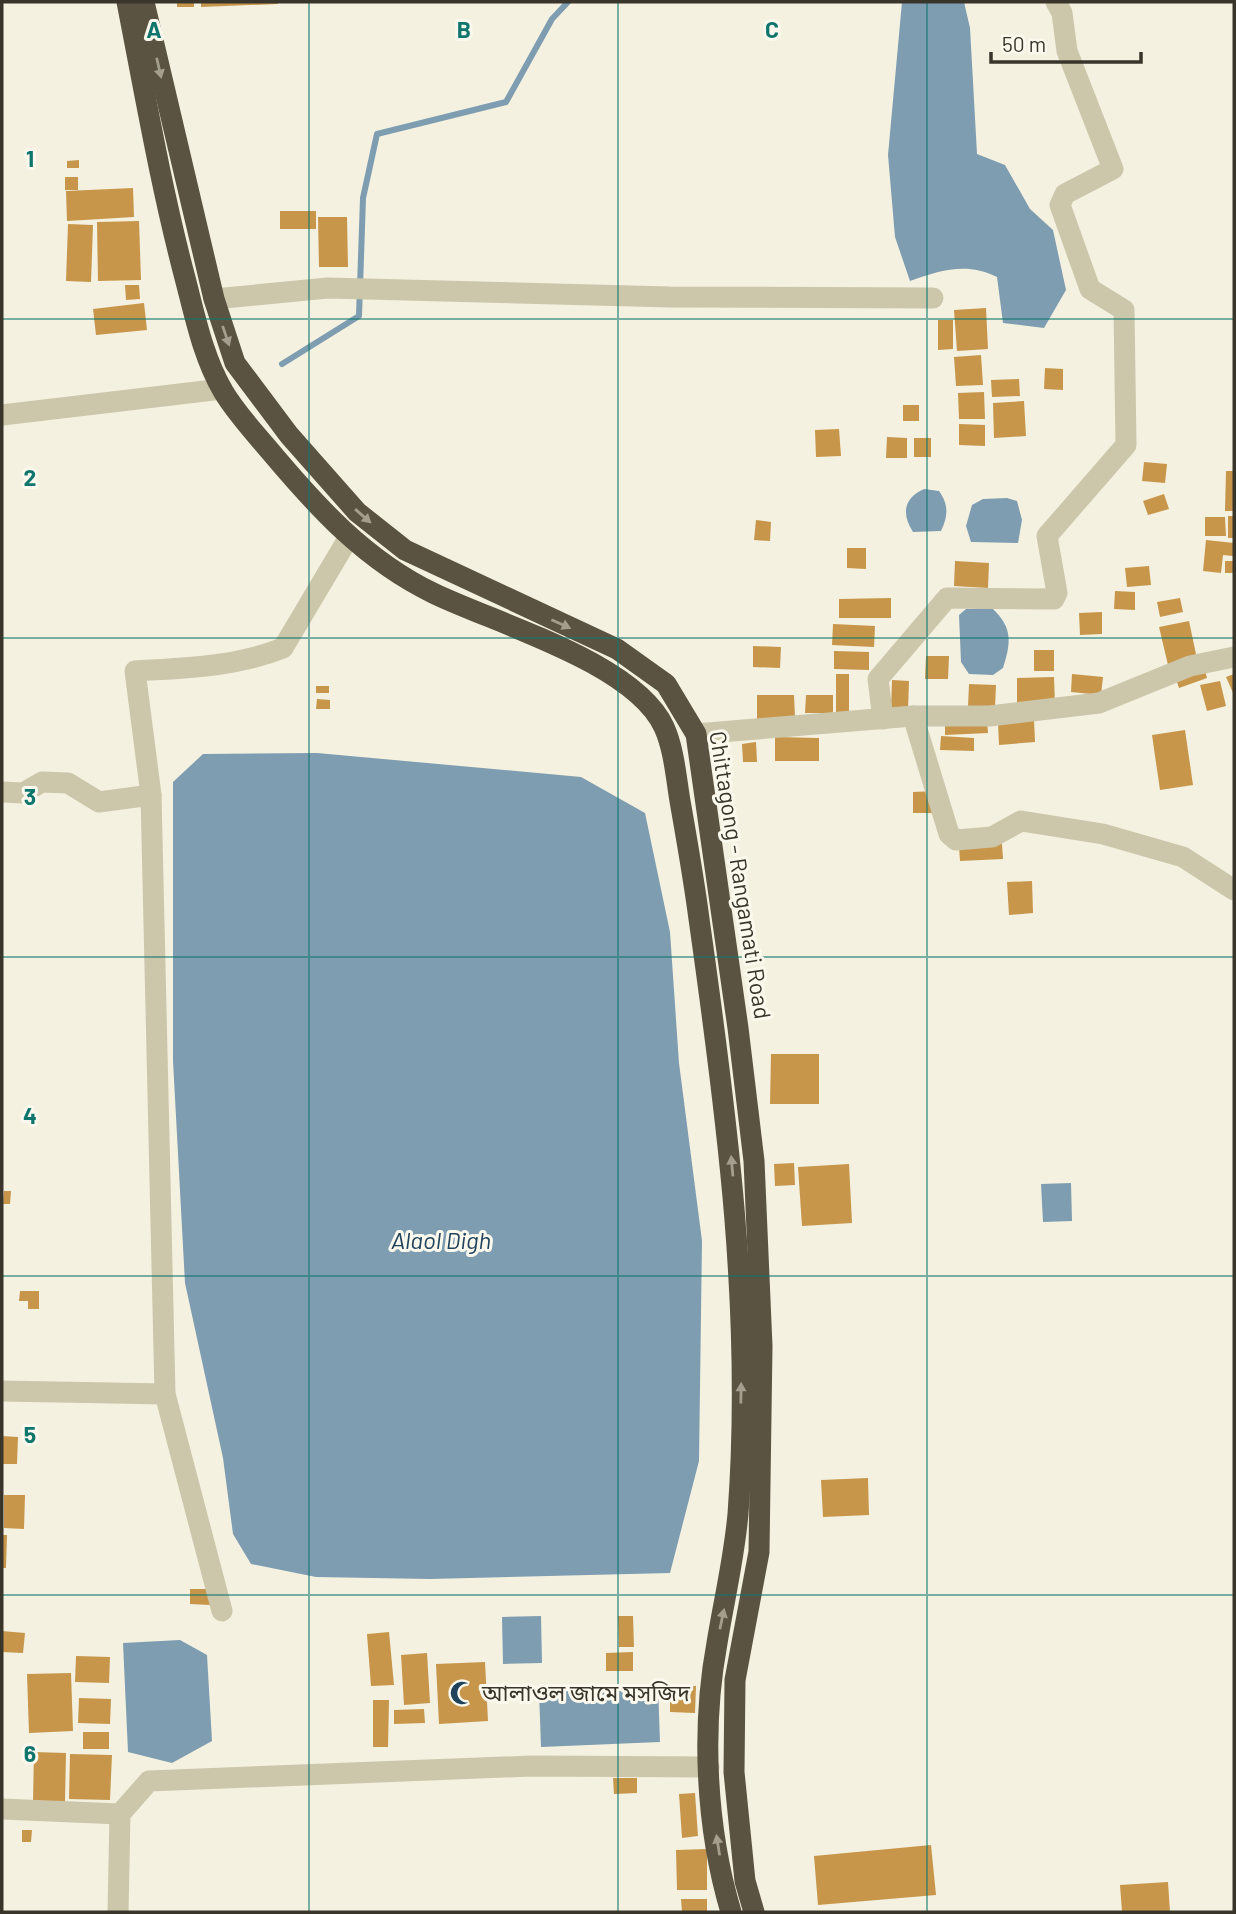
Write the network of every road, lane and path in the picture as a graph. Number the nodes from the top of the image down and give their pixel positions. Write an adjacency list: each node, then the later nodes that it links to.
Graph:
1 (127, 2): 6 (highway, Chittagong - Rangamati Road)
2 (144, 2): 5 (highway, Chittagong - Rangamati Road, one-way to 5)
3 (1056, 2): 11 (street)
4 (933, 298): 5 (street)
5 (214, 299): 12 (highway, Chittagong - Rangamati Road, one-way to 12)
6 (222, 389): 7 (street); 8 (highway, Chittagong - Rangamati Road)
7 (2, 415)
8 (349, 537): 14 (street); 19 (highway, Chittagong - Rangamati Road, one-way to 8)
9 (1234, 657): 10 (street)
10 (913, 716): 11 (street); 15 (street)
11 (883, 719): 12 (street)
12 (696, 734): 24 (highway, Chittagong - Rangamati Road)
13 (2, 792): 14 (street)
14 (151, 795): 17 (street)
15 (1234, 890)
16 (2, 1391): 17 (street)
17 (165, 1394): 18 (street)
18 (222, 1611)
19 (709, 1767): 21 (street); 23 (highway, Chittagong - Rangamati Road, one-way to 19)
20 (2, 1810): 21 (street)
21 (120, 1814): 22 (street)
22 (118, 1912)
23 (730, 1912)
24 (754, 1912)

